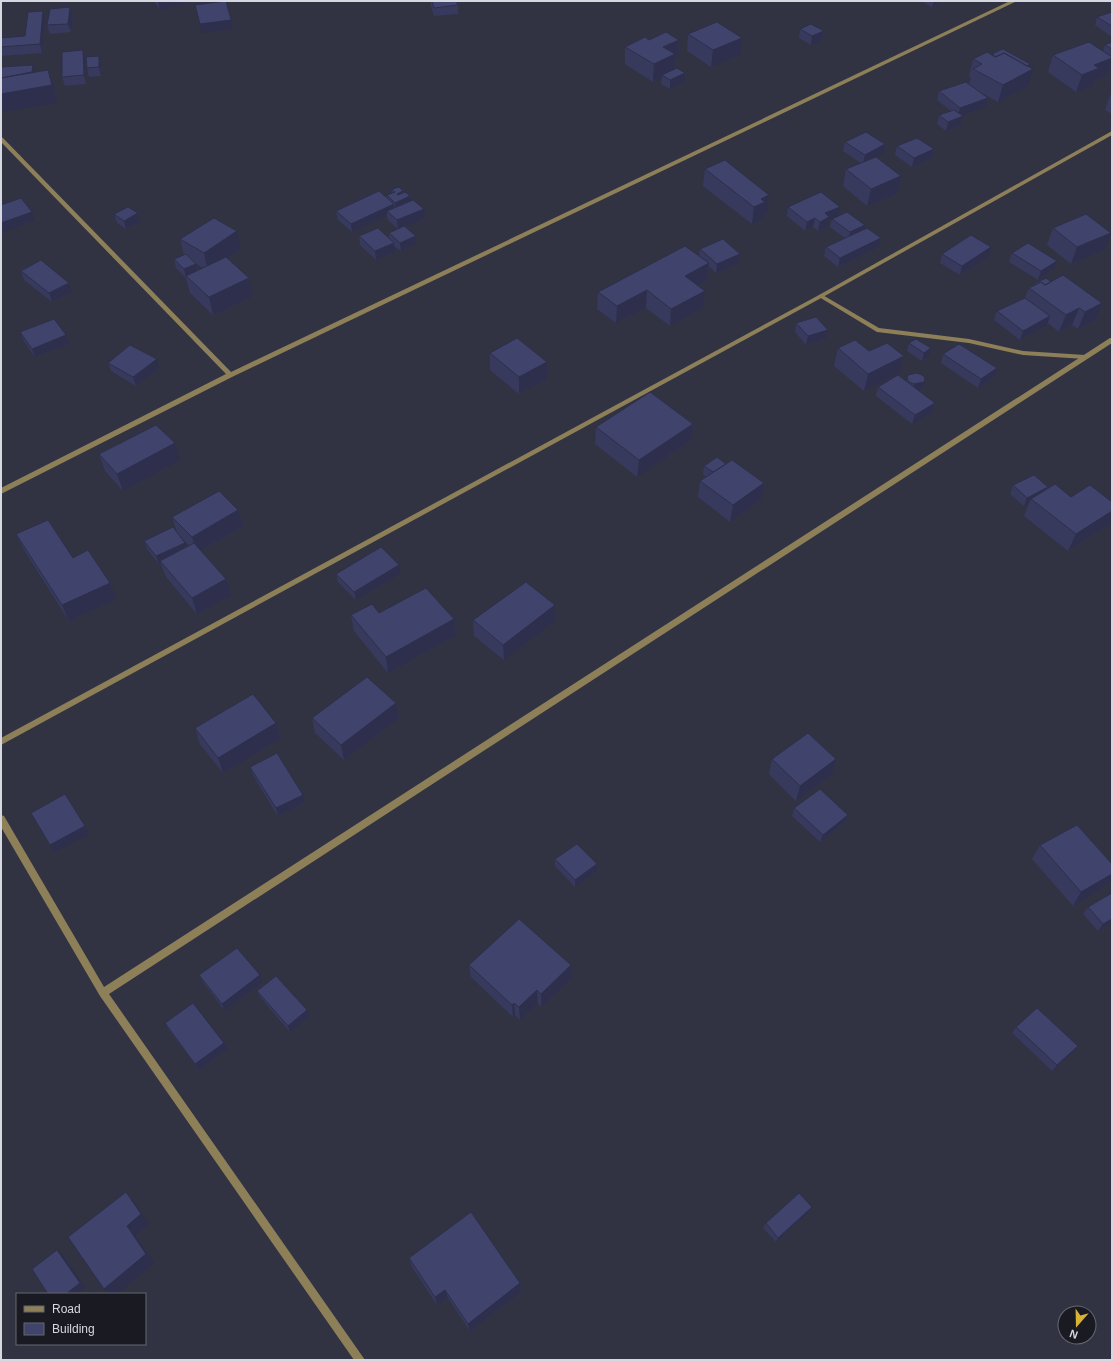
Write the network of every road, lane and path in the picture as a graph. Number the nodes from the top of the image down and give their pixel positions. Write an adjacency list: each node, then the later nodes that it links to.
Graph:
1 (1014, 1): 7 (street)
2 (1112, 133): 4 (street)
3 (1, 139): 7 (street)
4 (821, 296): 6 (street); 9 (street)
5 (1112, 340): 6 (street)
6 (1085, 357): 11 (street)
7 (230, 375): 8 (street)
8 (1, 491)
9 (1, 742)
10 (1, 819): 11 (street)
11 (104, 993): 12 (street)
12 (360, 1360)

